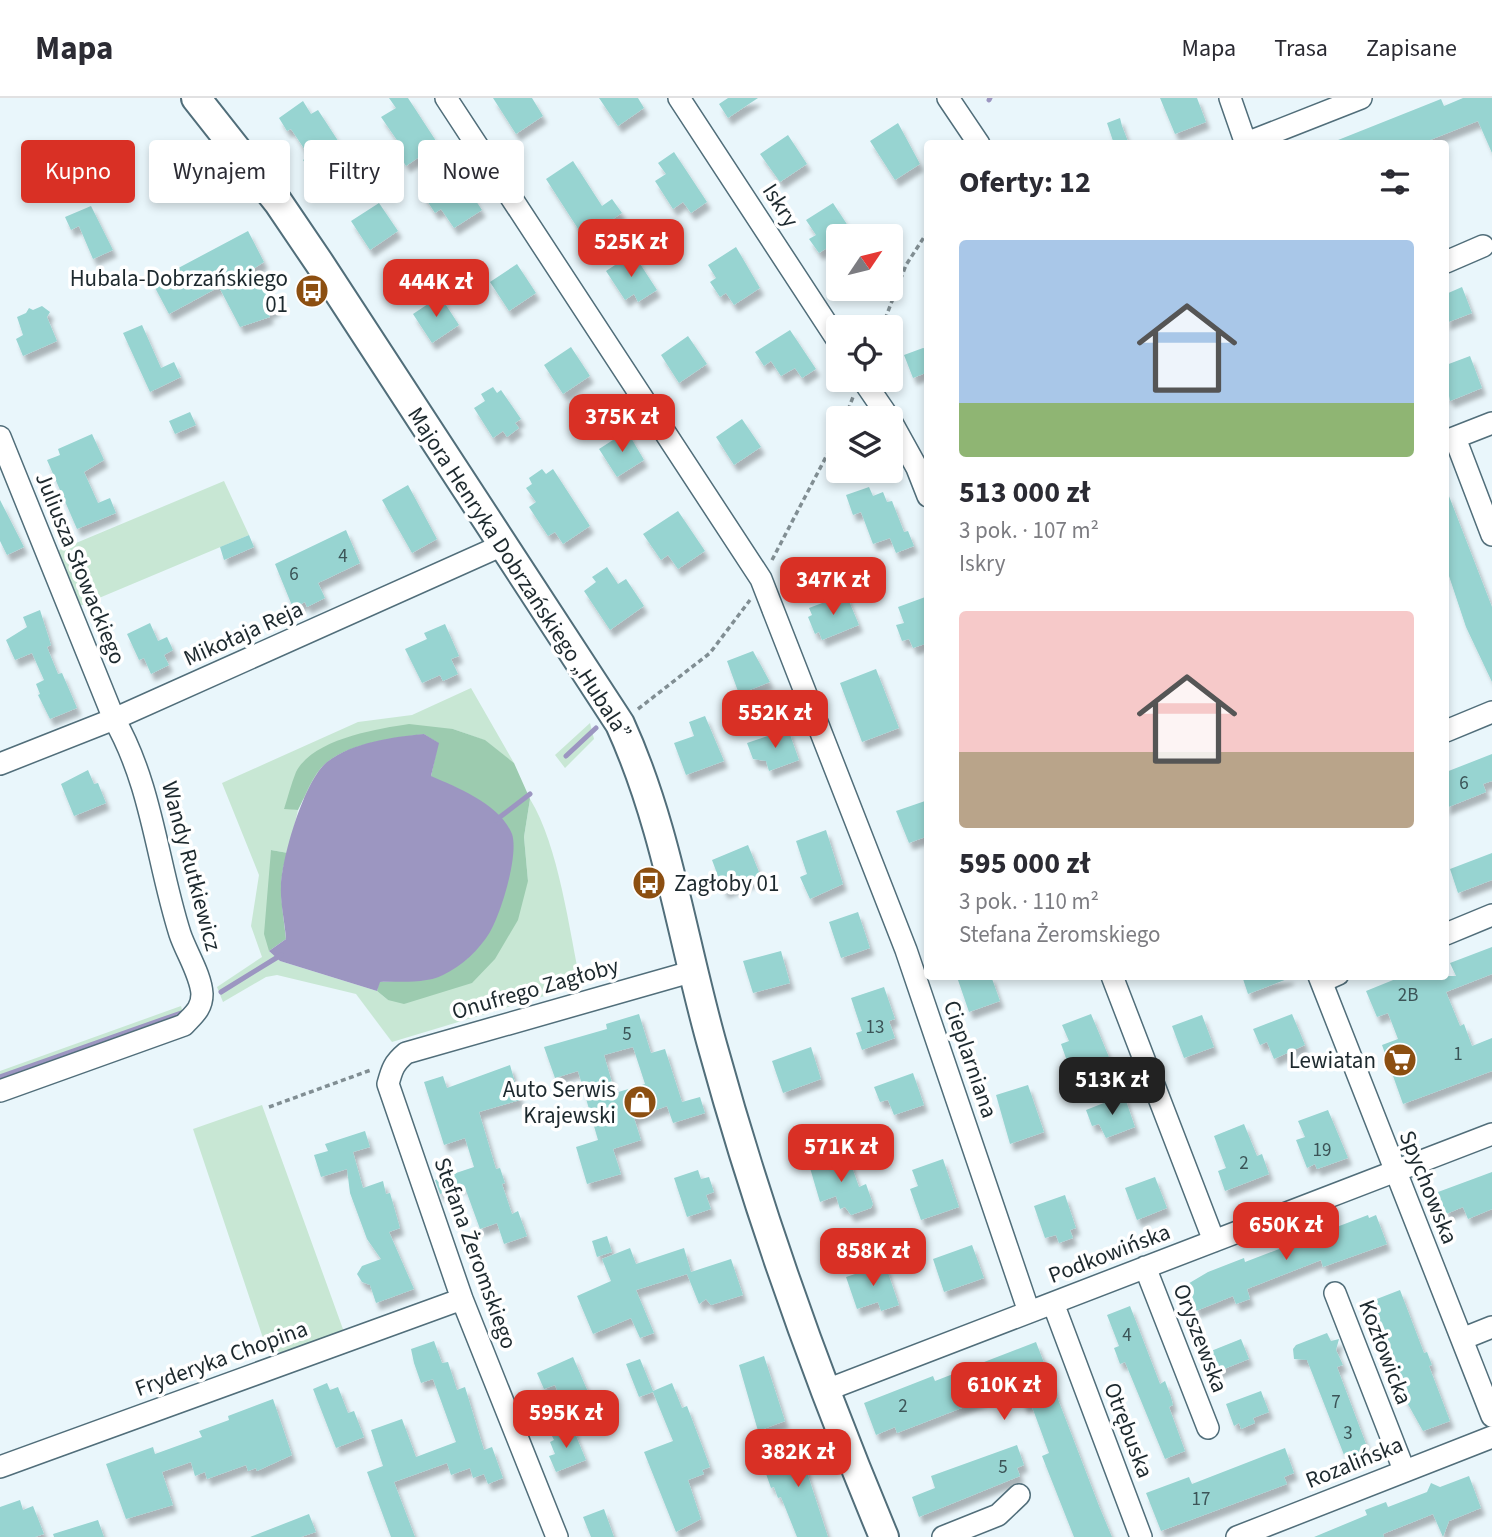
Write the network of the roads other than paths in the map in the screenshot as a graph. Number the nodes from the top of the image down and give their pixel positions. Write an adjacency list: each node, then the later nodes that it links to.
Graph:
1 (446, 98): 38 (street, Cieplarniana)
2 (679, 98): 12 (street, Iskry)
3 (948, 98): 7 (street)
4 (1230, 98): 8 (street)
5 (1361, 98): 9 (street)
6 (199, 99): 19 (street, Majora Henryka Dobrzańskiego „Hubala”)
7 (976, 140)
8 (1245, 140)
9 (1254, 140)
10 (1483, 246): 11 (street)
11 (1449, 261)
12 (826, 323)
13 (1492, 423): 14 (street)
14 (1450, 440): 18 (street)
15 (903, 443): 17 (street)
16 (2, 450): 21 (street, Juliusza Słowackiego)
17 (924, 486)
18 (1492, 535)
19 (505, 544): 21 (street, Mikołaja Reja); 26 (street, Majora Henryka Dobrzańskiego „Hubala”)
20 (1492, 712): 22 (street)
21 (114, 719): 23 (street, Mikołaja Reja); 30 (street, Wandy Rutkiewicz)
22 (1449, 730)
23 (0, 764)
24 (1492, 915): 25 (street)
25 (1449, 933)
26 (694, 971): 29 (street, Onufrego Zagłoby); 41 (street, Majora Henryka Dobrzańskiego „Hubala”)
27 (1114, 980): 33 (street)
28 (1327, 980): 32 (street, Spychowska)
29 (392, 1067): 36 (street, Stefana Żeromskiego)
30 (0, 1091)
31 (1492, 1134): 32 (street, Podkowińska)
32 (1395, 1172): 33 (street, Podkowińska); 40 (street, Spychowska)
33 (1214, 1241): 34 (street, Podkowińska)
34 (1145, 1267): 37 (street, Podkowińska); 43 (street, Oryszewska)
35 (1335, 1293): 46 (street, Kozłowicka)
36 (461, 1299): 45 (street, Fryderyka Chopina); 48 (street, Stefana Żeromskiego)
37 (1054, 1303): 38 (street, Podkowińska); 51 (street, Otrębuska)
38 (1028, 1312): 41 (street, Podkowińska)
39 (1492, 1328): 40 (street)
40 (1462, 1339): 42 (street, Spychowska)
41 (824, 1391): 49 (street, Majora Henryka Dobrzańskiego „Hubala”)
42 (1492, 1416)
43 (1208, 1427)
44 (1492, 1437): 46 (street, Rozalińska)
45 (0, 1467)
46 (1404, 1470): 52 (street, Rozalińska)
47 (1019, 1495): 50 (street)
48 (557, 1537)
49 (884, 1537)
50 (943, 1537)
51 (1141, 1537)
52 (1237, 1537)

